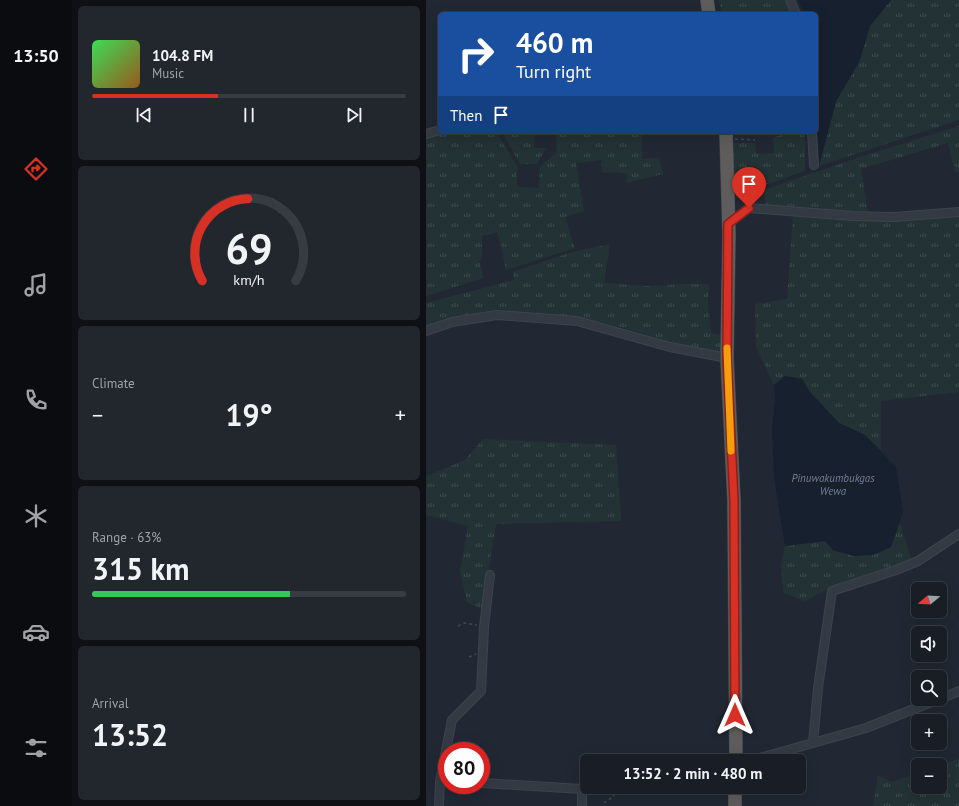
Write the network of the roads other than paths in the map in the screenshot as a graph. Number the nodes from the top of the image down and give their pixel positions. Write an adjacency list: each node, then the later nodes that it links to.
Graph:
1 (707, 0): 3 (highway)
2 (790, 0): 4 (street)
3 (709, 12)
4 (795, 12)
5 (438, 131): 6 (street)
6 (426, 134)
7 (812, 134): 9 (street)
8 (726, 135): 11 (highway)
9 (814, 165)
10 (959, 212): 11 (street)
11 (728, 224): 13 (highway)
12 (426, 331): 13 (street)
13 (727, 358): 21 (highway)
14 (959, 534): 20 (street)
15 (490, 575): 19 (street)
16 (959, 691): 17 (street)
17 (947, 696)
18 (922, 706): 20 (street)
19 (449, 742)
20 (813, 743): 22 (street)
21 (736, 754)
22 (774, 754)
23 (490, 784): 24 (street)
24 (580, 789)
25 (441, 794): 28 (street)
26 (582, 794): 29 (street)
27 (735, 794): 30 (highway)
28 (438, 806)
29 (582, 806)
30 (735, 806)

